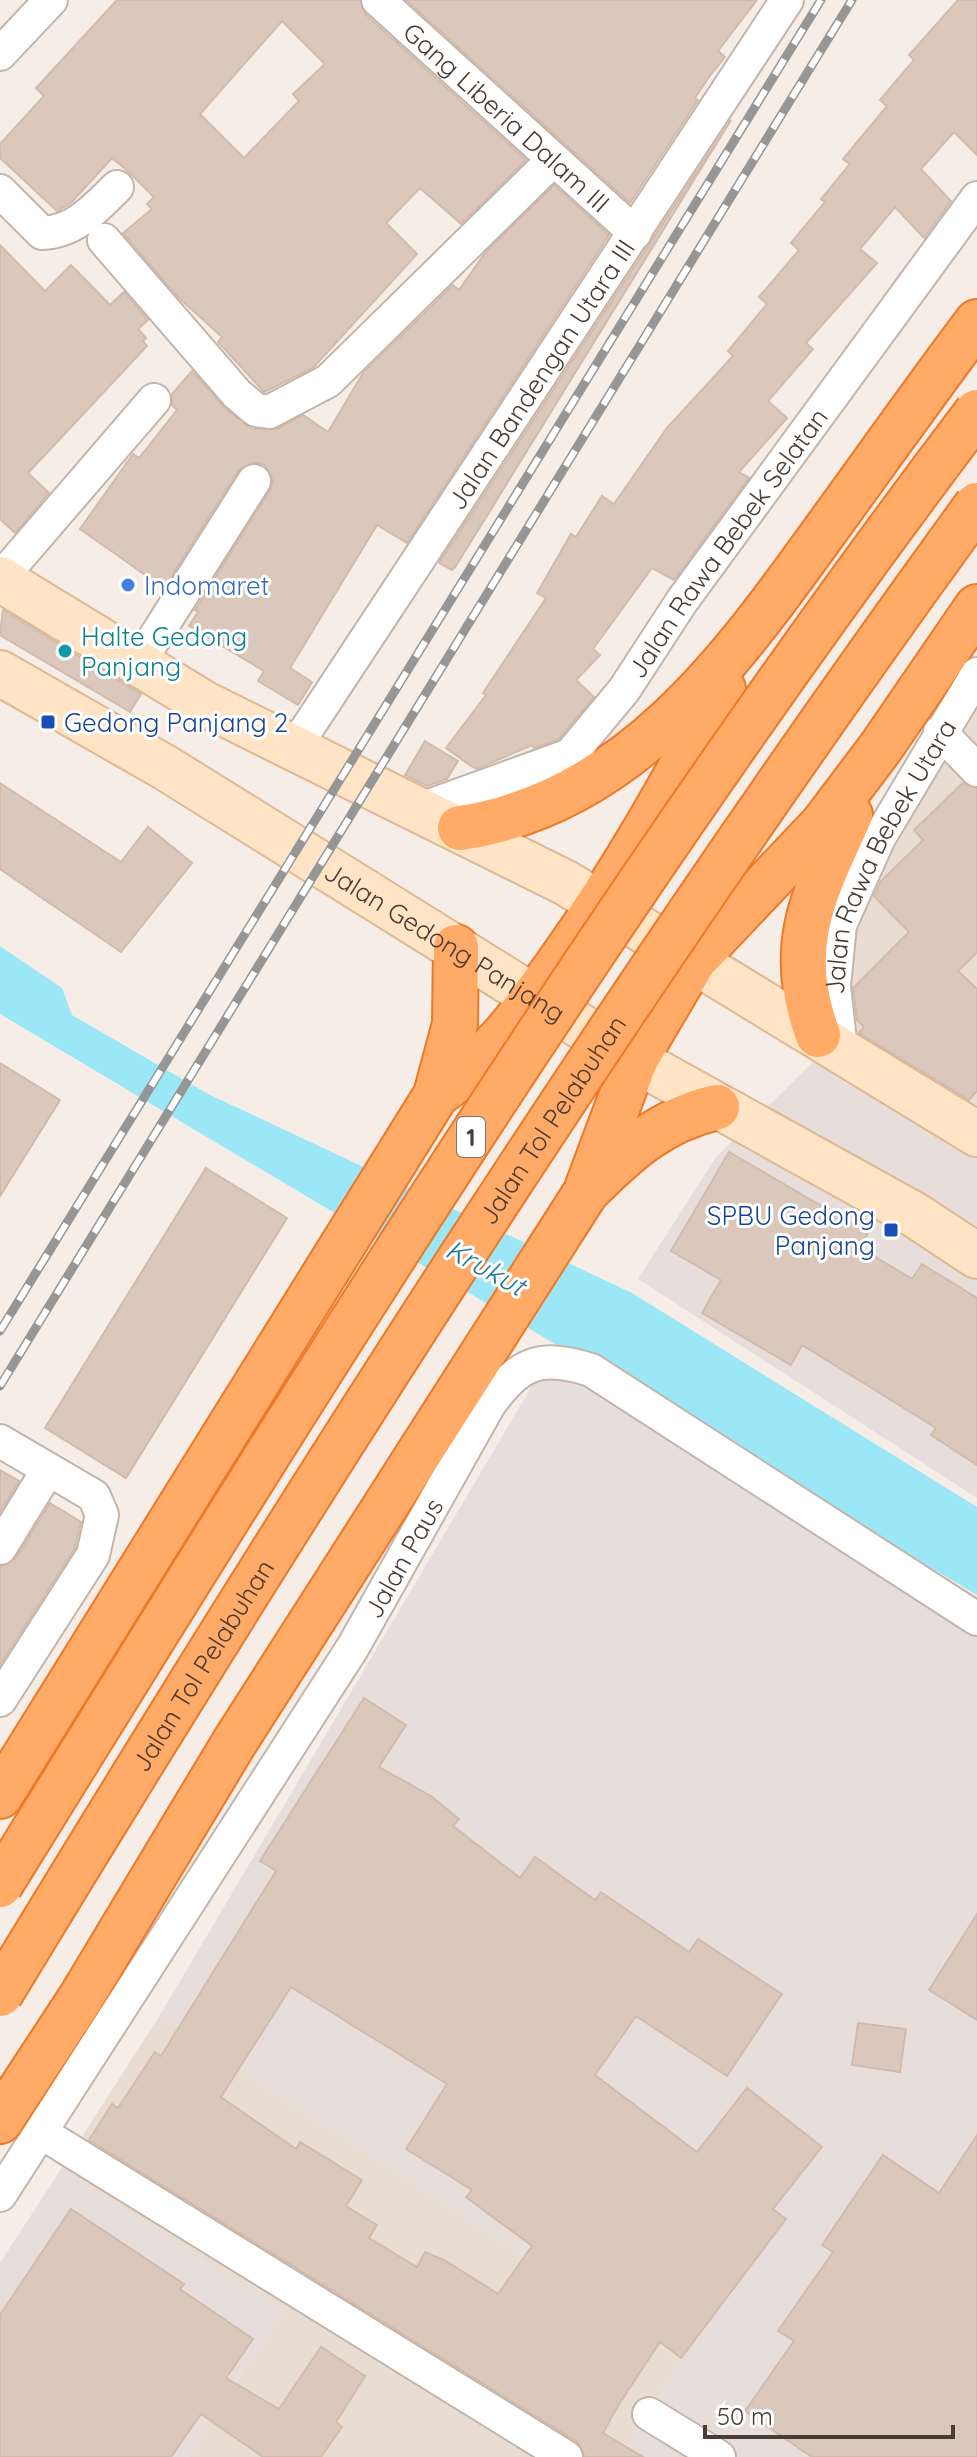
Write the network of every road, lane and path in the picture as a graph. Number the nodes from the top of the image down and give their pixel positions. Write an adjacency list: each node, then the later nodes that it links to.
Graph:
1 (378, 0): 5 (street, Gang Liberia Dalam III)
2 (787, 0): 9 (street, Jalan Bandengan Utara III)
3 (48, 1): 4 (street)
4 (0, 54)
5 (553, 160): 9 (street, Gang Liberia Dalam III); 10 (street)
6 (117, 187): 7 (street)
7 (0, 191)
8 (977, 198): 26 (street, Jalan Rawa Bebek Selatan)
9 (635, 233): 24 (street, Jalan Bandengan Utara III)
10 (104, 240)
11 (977, 322): 18 (highway)
12 (154, 400): 16 (street)
13 (977, 412): 45 (highway, 1, bridge)
14 (254, 481): 19 (street)
15 (977, 505): 46 (highway, Jalan Tol Pelabuhan / 1, bridge)
16 (0, 579): 19 (main road)
17 (977, 607): 23 (highway)
18 (756, 628): 27 (highway); 28 (highway)
19 (138, 664): 24 (main road)
20 (0, 673): 29 (main road, Jalan Gedong Panjang)
21 (977, 674): 22 (street, Jalan Rawa Bebek Utara)
22 (940, 732): 25 (street); 32 (street, Jalan Rawa Bebek Utara)
23 (881, 747): 30 (highway); 32 (highway)
24 (293, 750): 26 (main road)
25 (977, 770)
26 (418, 810): 27 (main road)
27 (460, 828): 28 (main road)
28 (600, 904): 30 (main road); 31 (highway)
29 (456, 947): 31 (main road, Jalan Gedong Panjang); 34 (highway)
30 (694, 960): 32 (main road); 33 (highway)
31 (536, 995): 33 (main road, Jalan Gedong Panjang); 34 (highway)
32 (829, 1042): 36 (main road)
33 (635, 1060): 35 (main road, Jalan Gedong Panjang); 37 (highway)
34 (431, 1104): 44 (highway)
35 (717, 1107): 37 (highway); 38 (main road, Jalan Gedong Panjang)
36 (977, 1134)
37 (580, 1201): 47 (highway)
38 (977, 1256)
39 (0, 1441): 40 (street)
40 (48, 1470): 41 (street); 43 (street)
41 (0, 1548)
42 (977, 1619): 48 (street, Jalan Paus)
43 (0, 1700)
44 (0, 1796)
45 (0, 1885)
46 (0, 1994)
47 (0, 2121)
48 (42, 2133): 49 (street, Jalan Paus); 51 (street)
49 (0, 2195)
50 (649, 2414): 52 (street)
51 (566, 2457)
52 (719, 2457)

